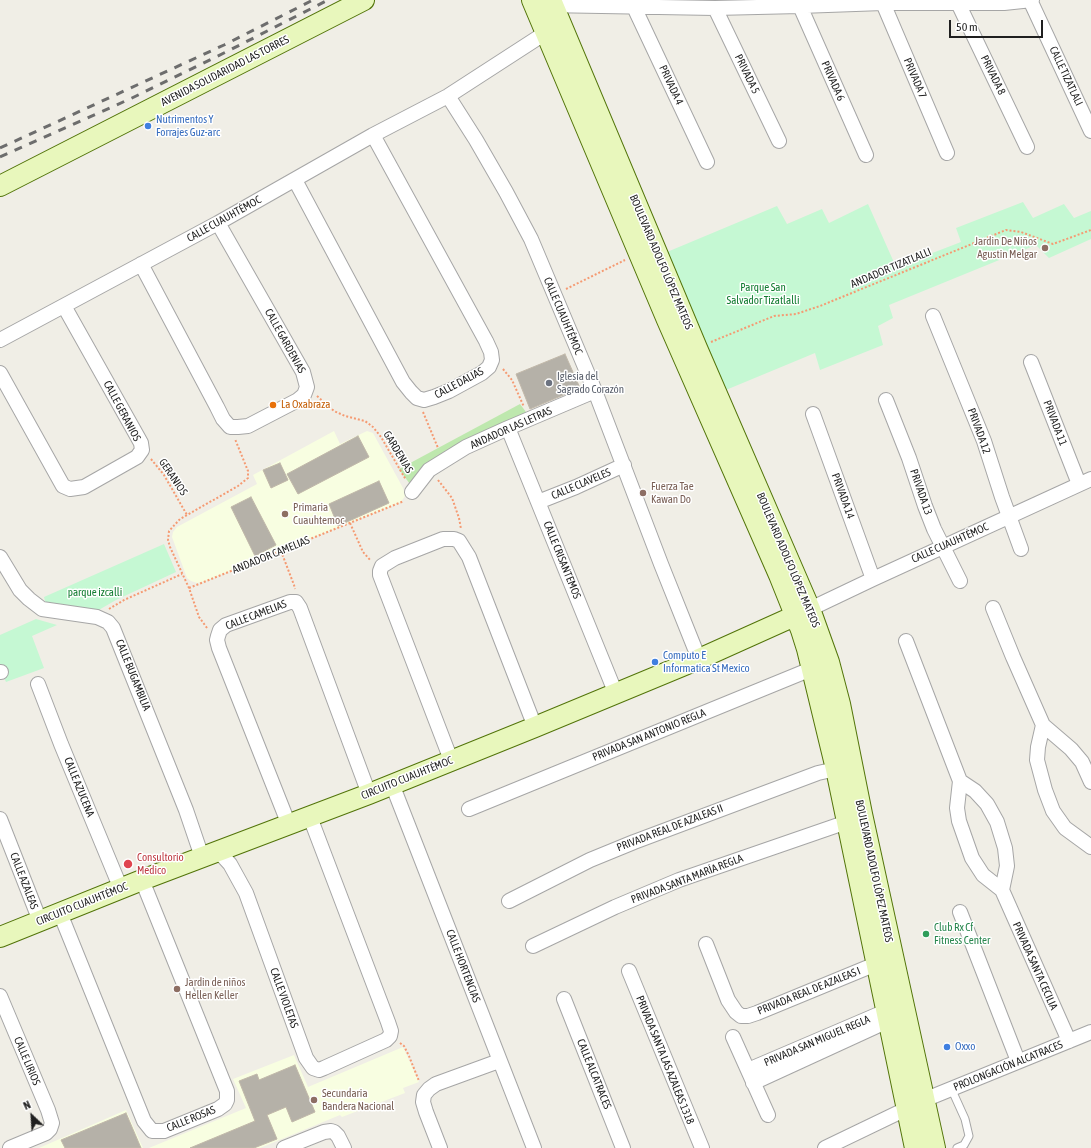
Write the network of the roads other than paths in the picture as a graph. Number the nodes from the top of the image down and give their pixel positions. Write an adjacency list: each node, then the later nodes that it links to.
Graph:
1 (364, 0): 21 (street, AVENIDA SOLIDARIDAD LAS TORRES)
2 (1031, 0): 6 (street); 13 (street, CALLE TIZATLALI)
3 (914, 1): 5 (street); 6 (street)
4 (543, 3): 9 (street); 11 (street, BOULEVARD ADOLFO LÓPEZ MATEOS)
5 (883, 3): 8 (street); 17 (street, PRIVADA 7)
6 (958, 3): 16 (street, PRIVADA 8)
7 (672, 4): 9 (street); 10 (street)
8 (800, 6): 10 (street); 18 (street, PRIVADA 6)
9 (634, 7): 19 (street, PRIVADA 4)
10 (715, 8): 15 (street, PRIVADA 5)
11 (553, 28): 12 (street, CALLE CUAUHTÉMOC); 26 (street, BOULEVARD ADOLFO LÓPEZ MATEOS); 26 (street, BOULEVARD ADOLFO LÓPEZ MATEOS)
12 (448, 96): 14 (street, CALLE CUAUHTÉMOC); 30 (street, CALLE CUAUHTÉMOC)
13 (1091, 131)
14 (373, 135): 20 (street, CALLE CUAUHTÉMOC); 20 (street, CALLE DALIAS)
15 (779, 141)
16 (1027, 148)
17 (947, 153)
18 (866, 155)
19 (707, 162)
20 (295, 180): 22 (street, CALLE CUAUHTÉMOC)
21 (0, 186)
22 (218, 223): 23 (street, CALLE CUAUHTÉMOC); 23 (street, CALLE GARDENIAS)
23 (141, 264): 24 (street, CALLE CUAUHTÉMOC)
24 (64, 306): 27 (street, CALLE CUAUHTÉMOC); 29 (street, CALLE GERANIOS)
25 (933, 316): 38 (street, PRIVADA 12)
26 (675, 317): 45 (street, BOULEVARD ADOLFO LÓPEZ MATEOS); 45 (street, BOULEVARD ADOLFO LÓPEZ MATEOS)
27 (0, 340)
28 (1031, 362): 35 (street, PRIVADA 11)
29 (0, 373)
30 (595, 391): 33 (street, ANDADOR LAS LETRAS); 34 (street, CALLE CUAUHTÉMOC)
31 (886, 400): 39 (street, PRIVADA 13)
32 (813, 414): 42 (street, PRIVADA 14)
33 (508, 428): 36 (street, ANDADOR LAS LETRAS); 37 (street, CALLE CRISANTEMOS)
34 (624, 465): 37 (street, CALLE CLAVELES); 47 (street, CALLE CUAUHTÉMOC)
35 (1085, 481): 38 (street, CALLE CUAUHTÉMOC)
36 (412, 492)
37 (538, 502): 50 (street, CALLE CRISANTEMOS)
38 (1009, 516): 39 (street, CALLE CUAUHTÉMOC); 40 (street, PRIVADA 12)
39 (943, 546): 42 (street, CALLE CUAUHTÉMOC); 43 (street, PRIVADA 13)
40 (1021, 549)
41 (0, 558): 65 (street, CALLE BUGAMBILIA)
42 (873, 579): 45 (street, CALLE CUAUHTÉMOC)
43 (960, 581)
44 (993, 608): 51 (street)
45 (803, 612): 47 (street, CIRCUITO CUAUHTÉMOC); 48 (street, BOULEVARD ADOLFO LÓPEZ MATEOS)
46 (906, 641): 55 (street, PRIVADA SANTA CECILIA)
47 (699, 660): 50 (street, CIRCUITO CUAUHTÉMOC)
48 (821, 665): 54 (street, BOULEVARD ADOLFO LÓPEZ MATEOS); 59 (street, PRIVADA SAN ANTONIO REGLA); 88 (street, BOULEVARD ADOLFO LÓPEZ MATEOS)
49 (38, 684): 67 (street, CALLE AZUCENA)
50 (616, 694): 52 (street, CIRCUITO CUAUHTÉMOC)
51 (1043, 726): 56 (street); 64 (street)
52 (535, 727): 53 (street, CIRCUITO CUAUHTÉMOC); 53 (street)
53 (451, 760): 57 (street, CIRCUITO CUAUHTÉMOC)
54 (836, 769): 62 (street, BOULEVARD ADOLFO LÓPEZ MATEOS); 69 (street, PRIVADA REAL DE AZALEAS II)
55 (960, 781): 68 (street, PRIVADA SANTA CECILIA); 68 (street)
56 (1091, 782)
57 (392, 784): 58 (street, CIRCUITO CUAUHTÉMOC); 84 (street, CALLE HORTENCIAS)
58 (369, 794): 60 (street, CIRCUITO CUAUHTÉMOC); 63 (street, CALLE CAMELIAS)
59 (469, 809)
60 (310, 817): 63 (street, CIRCUITO CUAUHTÉMOC); 65 (street, CALLE VIOLETAS)
61 (0, 819): 72 (street, CALLE AZALEAS)
62 (847, 822): 75 (street, PRIVADA SANTA MARÍA REGLA); 76 (street, BOULEVARD ADOLFO LÓPEZ MATEOS)
63 (289, 825): 65 (street, CIRCUITO CUAUHTÉMOC)
64 (1091, 847)
65 (210, 854): 66 (street, CIRCUITO CUAUHTÉMOC)
66 (142, 880): 67 (street, CIRCUITO CUAUHTÉMOC); 71 (street, CALLE ROSAS)
67 (121, 888): 71 (street, CIRCUITO CUAUHTÉMOC)
68 (1002, 890): 83 (street, PRIVADA SANTA CECILIA)
69 (509, 901)
70 (960, 912): 85 (street)
71 (60, 913): 72 (street, CIRCUITO CUAUHTÉMOC)
72 (40, 921): 73 (street, CIRCUITO CUAUHTÉMOC)
73 (0, 937)
74 (706, 944): 76 (street, PRIVADA REAL DE AZALEAS I)
75 (533, 946)
76 (876, 964): 80 (street, BOULEVARD ADOLFO LÓPEZ MATEOS)
77 (629, 971): 97 (street, PRIVADA SANTA LAS AZALEAS 1318)
78 (0, 996): 91 (street, CALLE LIRIOS)
79 (564, 999): 96 (street, CALLE ALCATRACES)
80 (887, 1016): 86 (street, PRIVADA SAN MIGUEL REGLA); 89 (street, BOULEVARD ADOLFO LÓPEZ MATEOS)
81 (1091, 1032): 83 (street, PROLONGACIÓN ALCATRACES)
82 (733, 1037): 86 (street)
83 (1069, 1041): 85 (street, PROLONGACIÓN ALCATRACES)
84 (499, 1061): 94 (street); 95 (street, CALLE HORTENCIAS)
85 (1018, 1062): 87 (street, PROLONGACIÓN ALCATRACES)
86 (751, 1076): 90 (street)
87 (951, 1088): 88 (street, PROLONGACIÓN ALCATRACES); 101 (lane)
88 (924, 1100): 100 (street, BOULEVARD ADOLFO LÓPEZ MATEOS)
89 (906, 1109): 98 (street); 99 (street, BOULEVARD ADOLFO LÓPEZ MATEOS)
90 (768, 1115)
91 (10, 1148)
92 (284, 1148): 93 (street)
93 (344, 1148)
94 (440, 1148)
95 (534, 1148)
96 (623, 1148)
97 (702, 1148)
98 (825, 1148)
99 (915, 1148)
100 (935, 1148)
101 (957, 1148)

